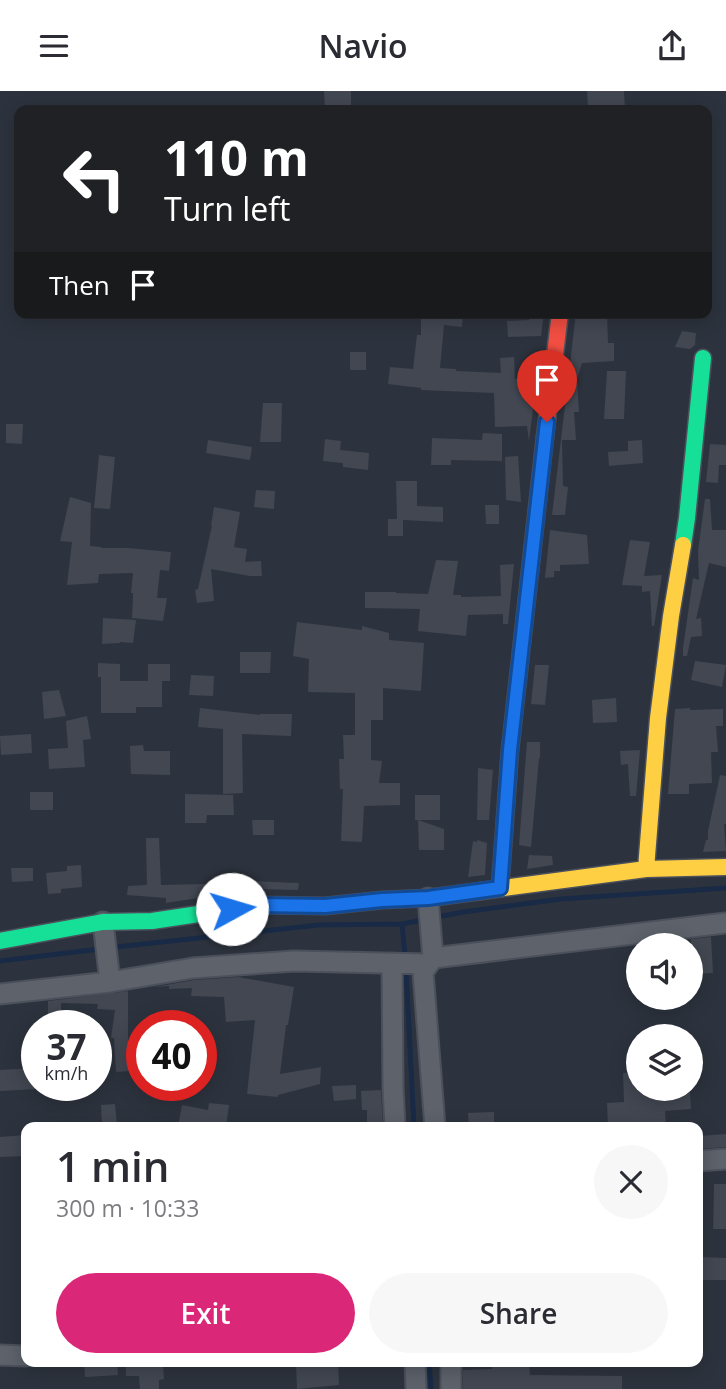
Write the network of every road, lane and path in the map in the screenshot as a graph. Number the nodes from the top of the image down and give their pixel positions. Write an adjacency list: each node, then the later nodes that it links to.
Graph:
1 (559, 319): 5 (street)
2 (703, 359): 4 (street)
3 (726, 867): 4 (street)
4 (646, 869): 5 (street)
5 (500, 888): 6 (street)
6 (428, 898): 7 (street); 10 (street)
7 (103, 922): 9 (street); 12 (street)
8 (726, 923): 10 (street)
9 (0, 941)
10 (431, 961): 11 (street); 15 (street)
11 (392, 963): 12 (street); 14 (street)
12 (110, 982): 13 (street)
13 (0, 994)
14 (395, 1122)
15 (435, 1122)
16 (726, 1159): 17 (street)
17 (703, 1161)
18 (0, 1355): 19 (street)
19 (21, 1356)
20 (415, 1367): 22 (street)
21 (451, 1367): 23 (street)
22 (416, 1389)
23 (451, 1389)

